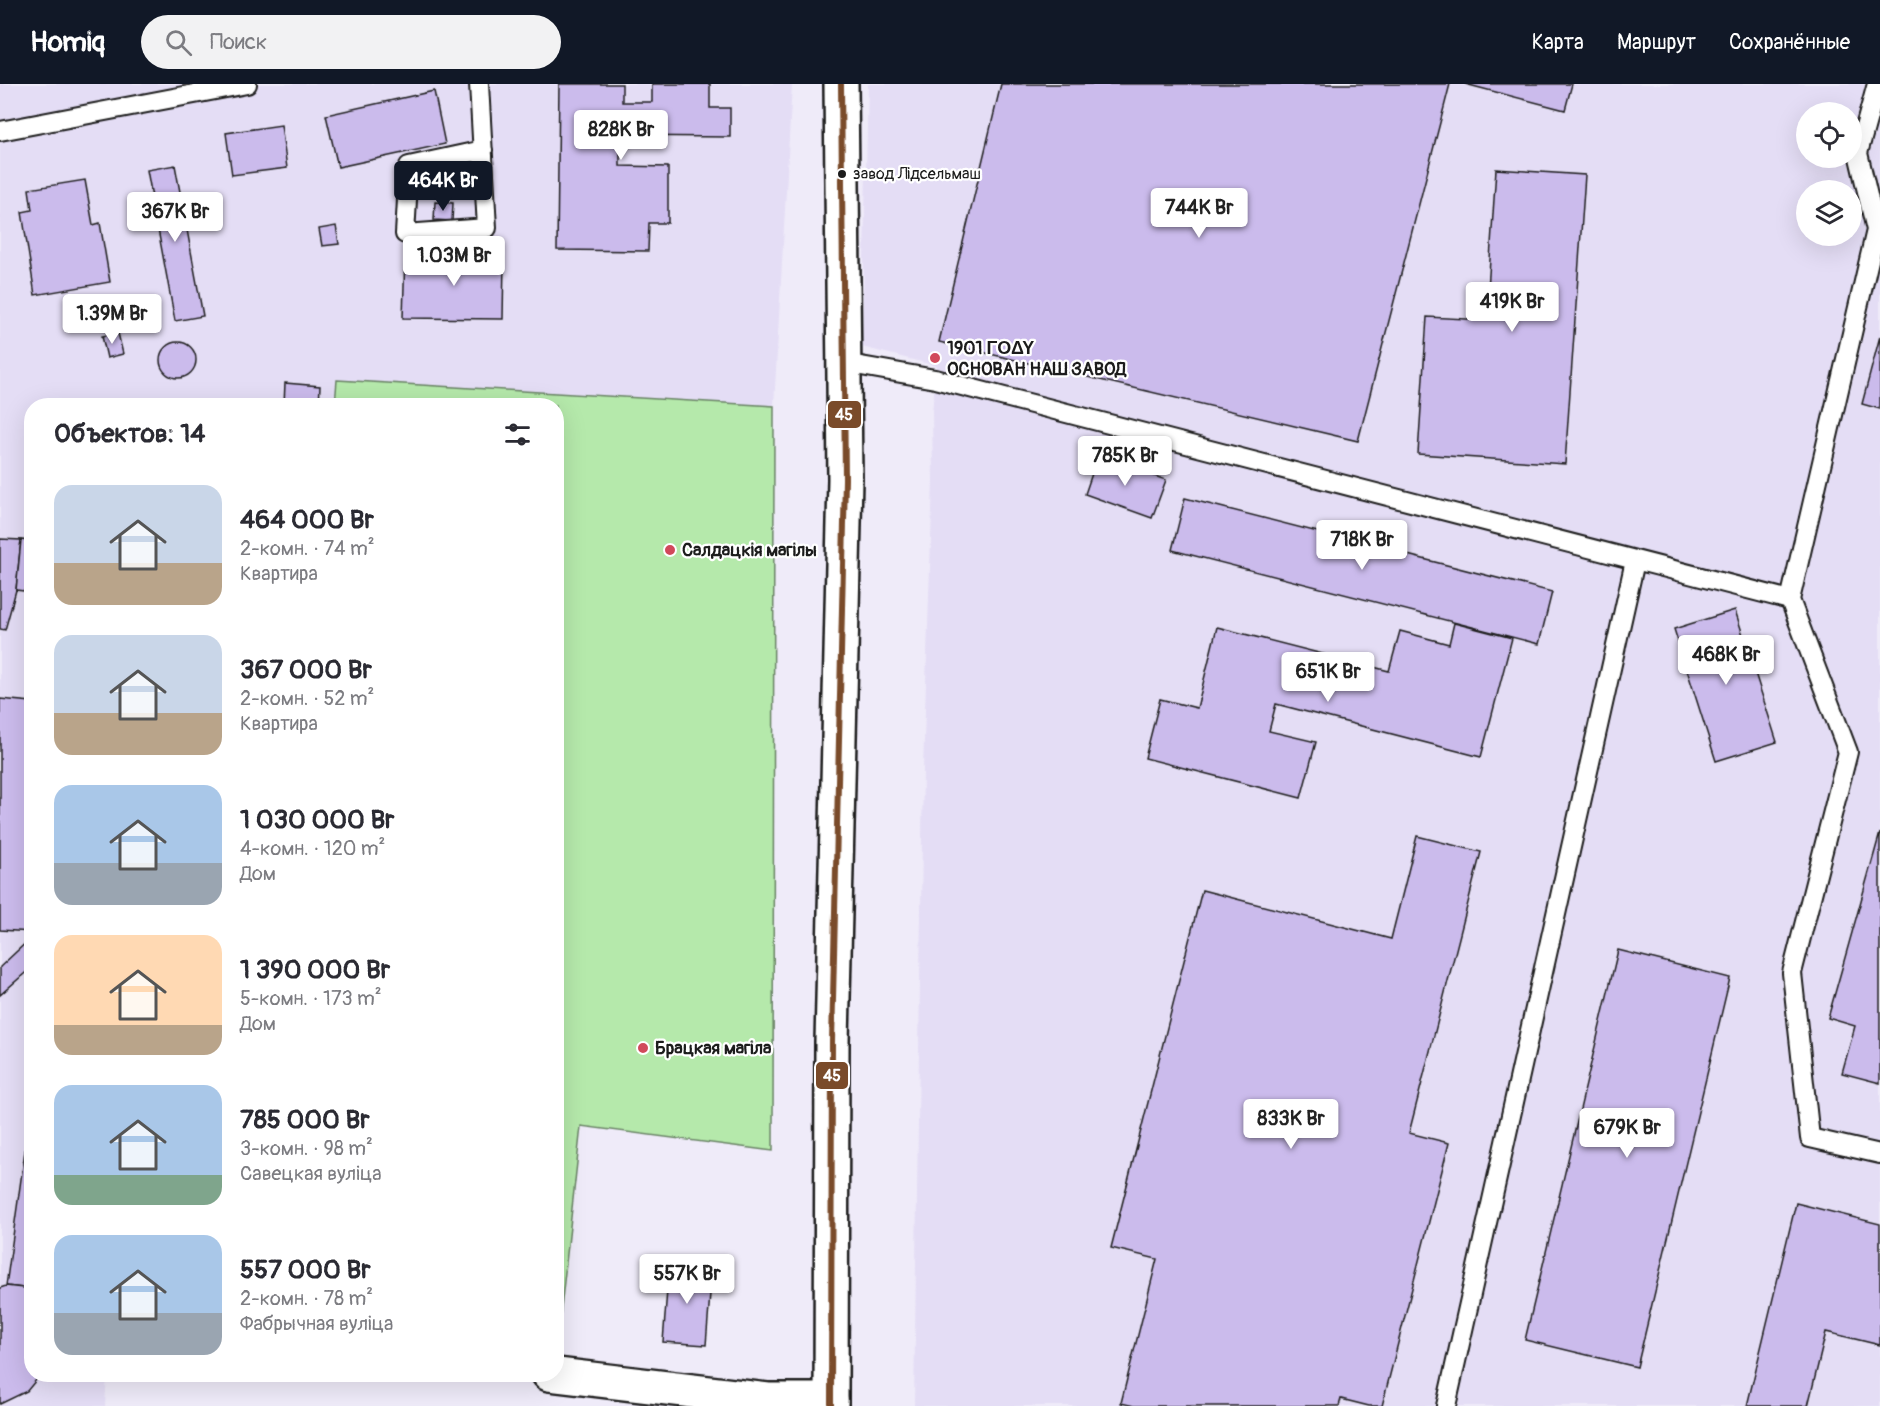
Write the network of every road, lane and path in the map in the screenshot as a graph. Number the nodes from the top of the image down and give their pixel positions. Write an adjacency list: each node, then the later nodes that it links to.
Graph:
1 (247, 84): 5 (lane)
2 (479, 84): 6 (lane)
3 (841, 84): 7 (main road)
4 (1877, 84): 9 (lane)
5 (0, 131)
6 (483, 150): 6 (lane)
7 (844, 363): 8 (lane); 12 (main road)
8 (1635, 561): 9 (lane); 13 (lane)
9 (1790, 600): 10 (lane)
10 (1880, 1154)
11 (564, 1376): 12 (main road)
12 (831, 1403)
13 (1446, 1406)

